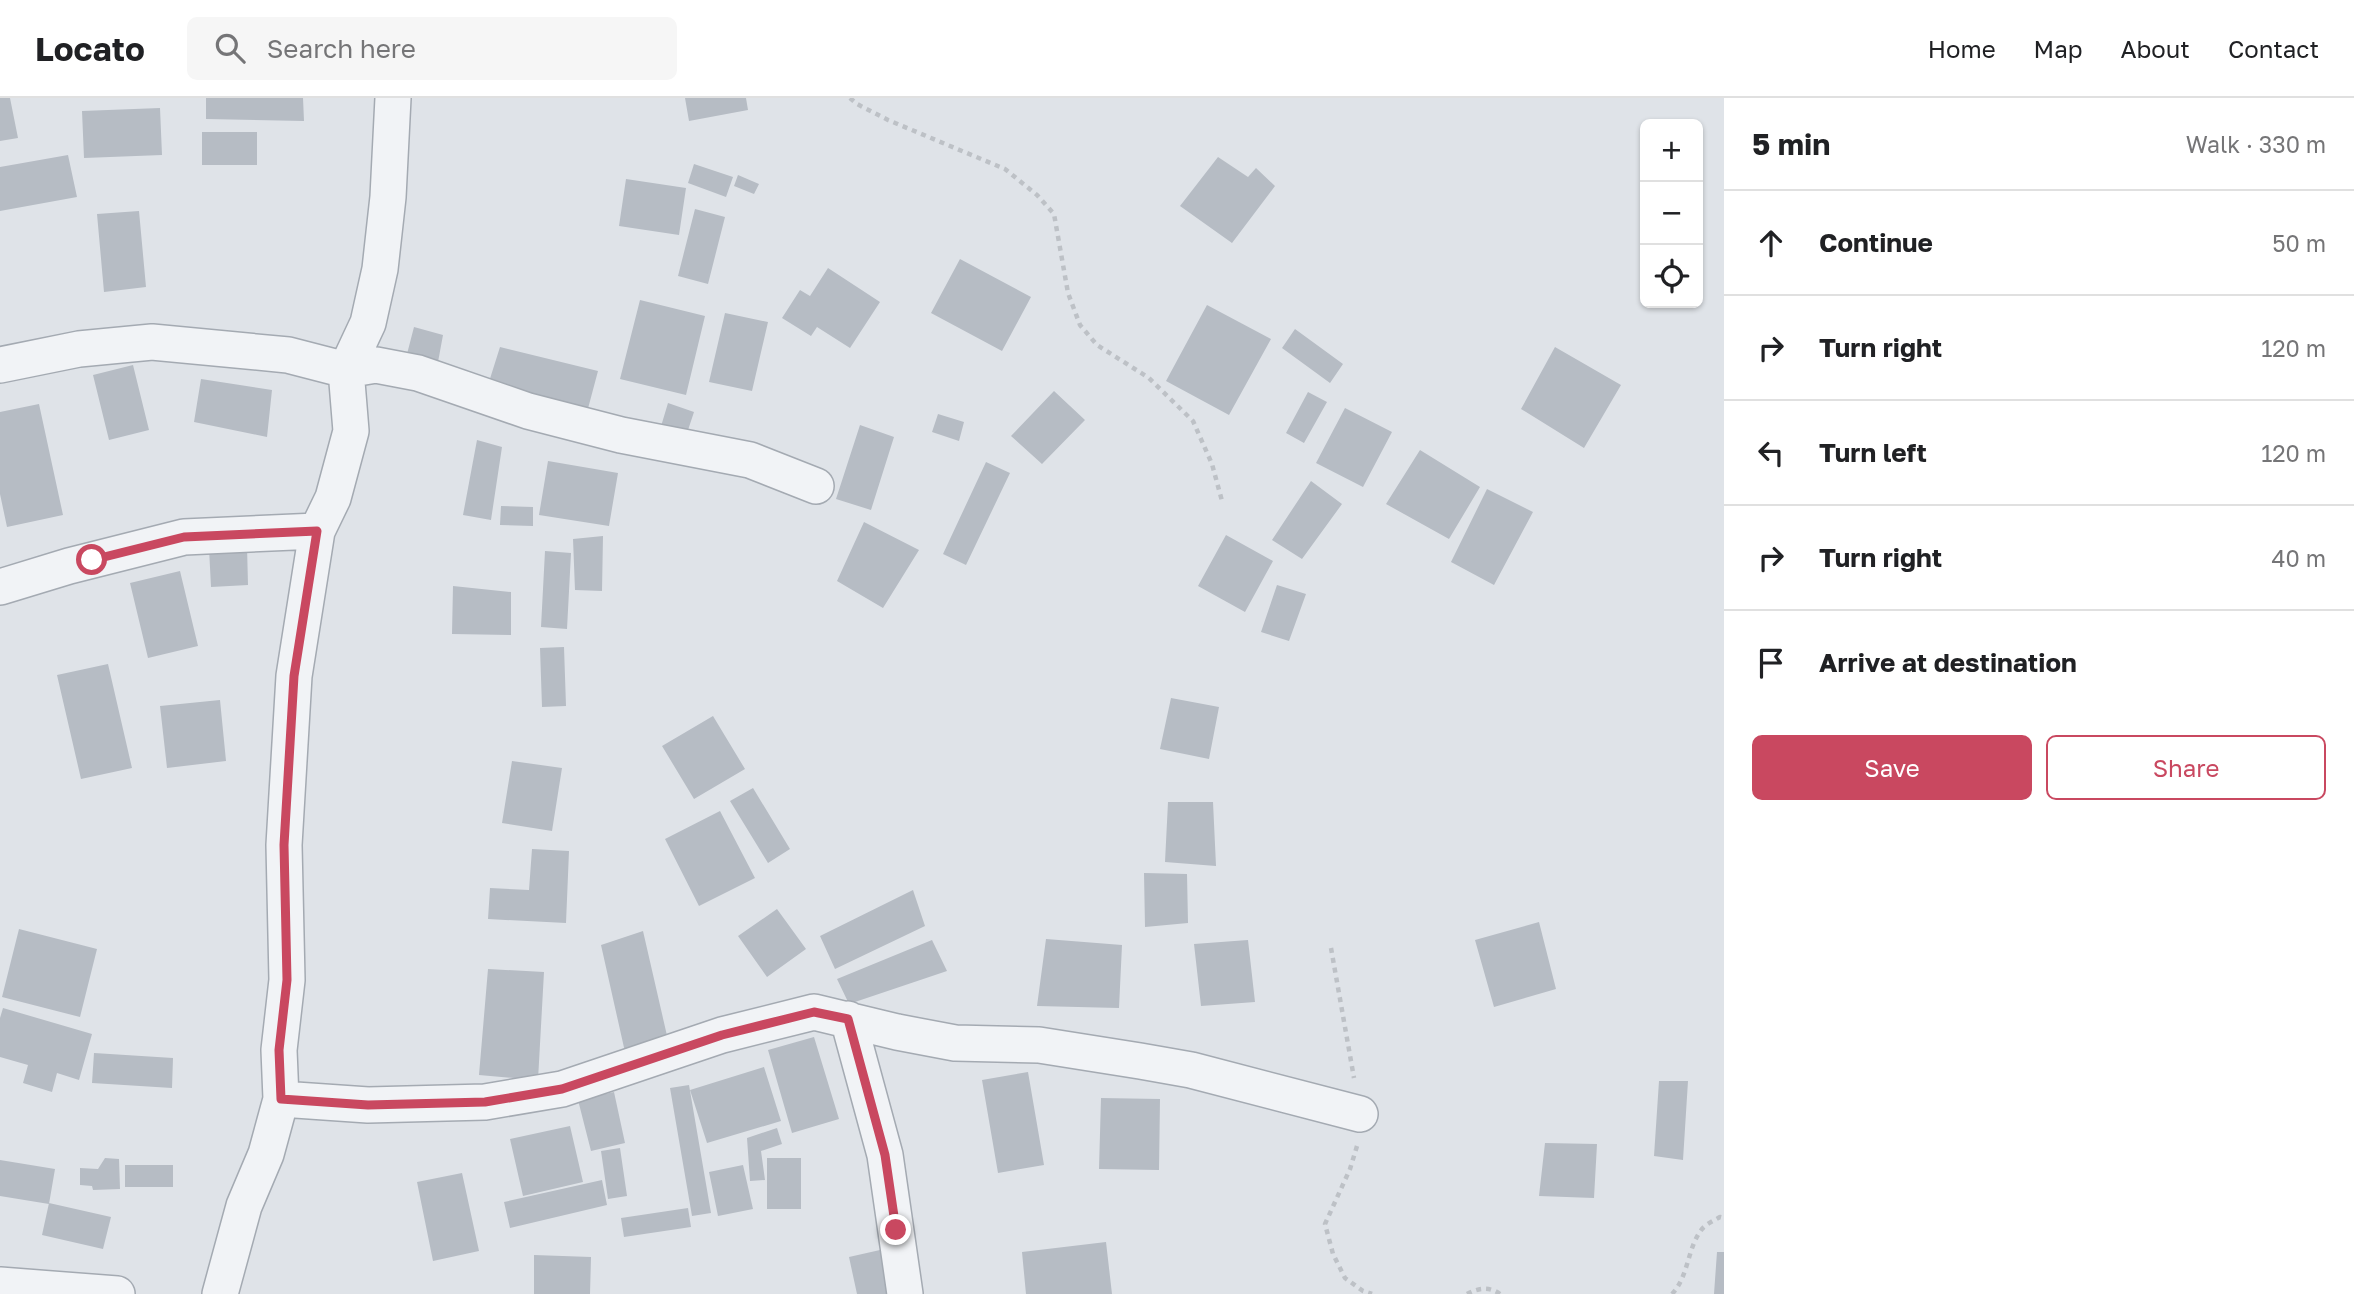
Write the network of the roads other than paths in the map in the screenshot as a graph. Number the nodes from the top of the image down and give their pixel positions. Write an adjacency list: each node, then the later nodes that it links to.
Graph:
1 (394, 98): 3 (street)
2 (0, 365): 3 (street)
3 (346, 370): 4 (street); 5 (street)
4 (816, 486)
5 (317, 531): 6 (street); 8 (street)
6 (0, 587)
7 (848, 1019): 8 (street); 9 (street); 13 (street)
8 (281, 1099): 12 (street)
9 (1360, 1114)
10 (0, 1285): 11 (street)
11 (117, 1294)
12 (220, 1294)
13 (905, 1294)

